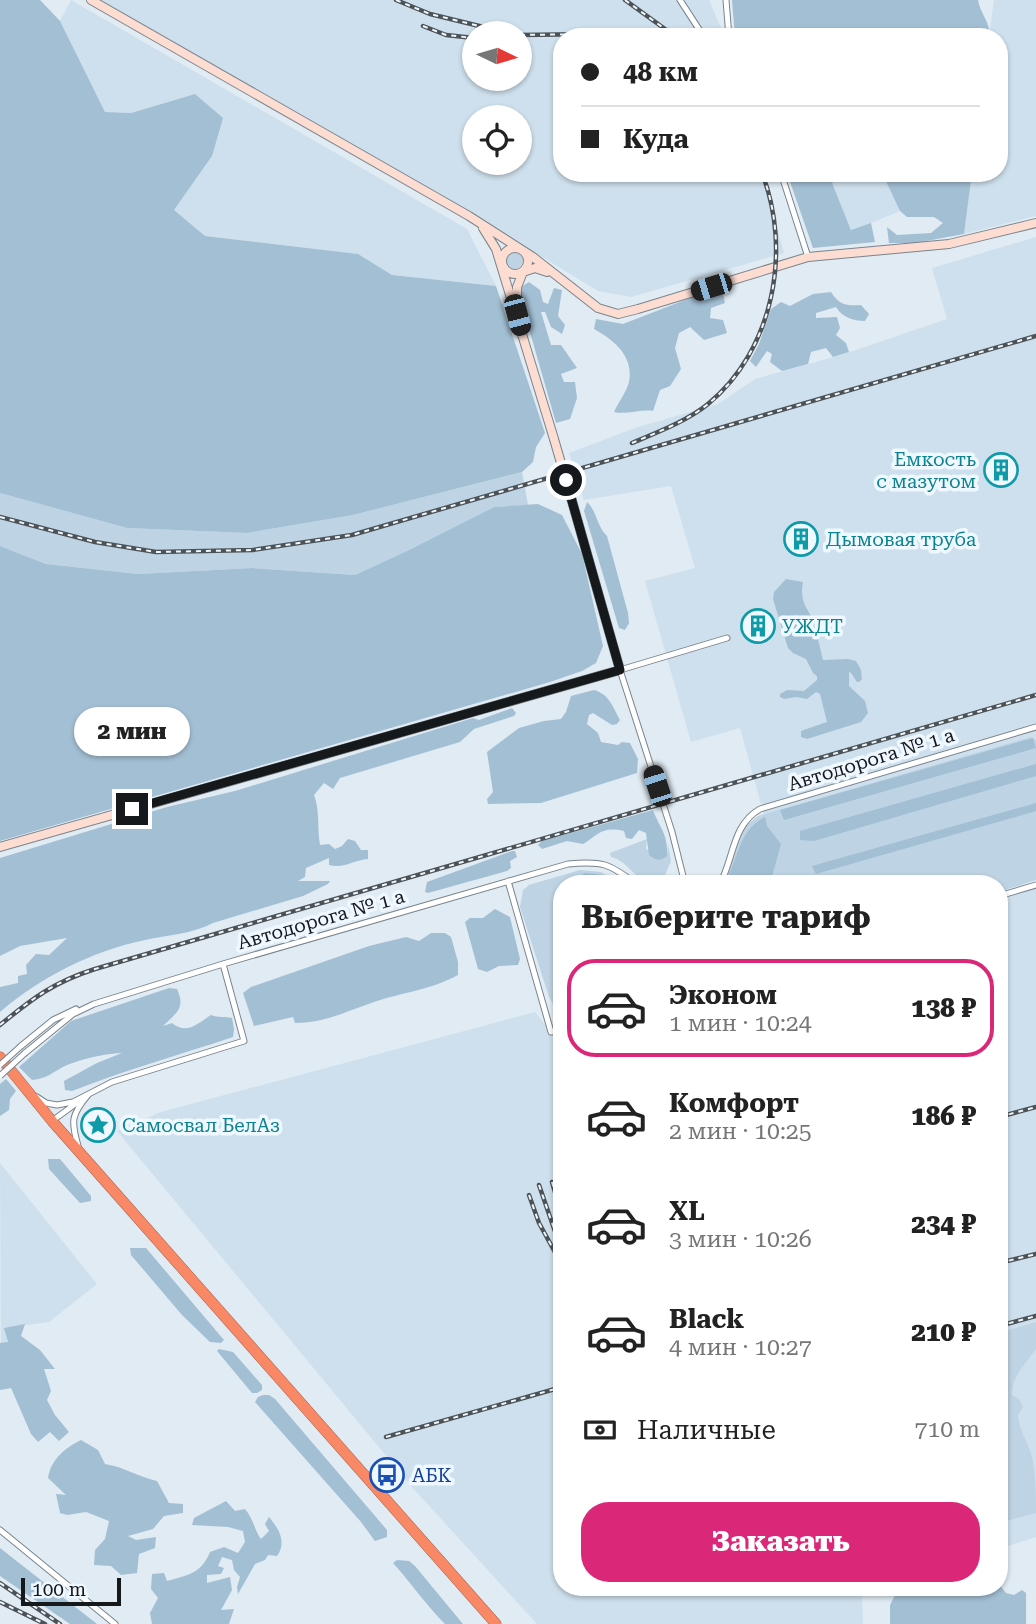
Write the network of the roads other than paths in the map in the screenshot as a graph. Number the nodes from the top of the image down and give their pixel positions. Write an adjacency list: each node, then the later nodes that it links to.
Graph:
1 (91, 0): 7 (street)
2 (680, 0): 4 (street)
3 (726, 0): 5 (street)
4 (698, 28)
5 (728, 28)
6 (784, 182): 10 (street)
7 (469, 216): 9 (street); 11 (street)
8 (1036, 223): 10 (street)
9 (523, 250): 11 (street); 12 (street); 13 (street)
10 (808, 257): 13 (street)
11 (501, 265): 12 (street); 14 (street)
12 (523, 272): 13 (street); 14 (street)
13 (561, 281)
14 (517, 315): 16 (street, bridge)
15 (727, 638): 16 (street)
16 (620, 670): 18 (street); 20 (street)
17 (1036, 727): 21 (street, Автодорога № 1 а)
18 (0, 846)
19 (625, 875): 22 (street, Автодорога № 1 а)
20 (683, 875)
21 (724, 875)
22 (508, 881): 25 (street, Автодорога № 1 а); 27 (street)
23 (1036, 885): 24 (street)
24 (1008, 893)
25 (222, 964): 26 (street, Автодорога № 1 а); 32 (street)
26 (94, 1004): 29 (street, bridge); 30 (street, Автодорога № 1 а, bridge)
27 (553, 1031)
28 (0, 1057): 31 (highway)
29 (0, 1065)
30 (0, 1076)
31 (30, 1093): 32 (street); 33 (highway)
32 (90, 1093): 33 (street); 34 (street)
33 (52, 1121): 34 (highway)
34 (79, 1150): 37 (highway)
35 (0, 1530): 36 (street)
36 (115, 1624)
37 (496, 1624)

